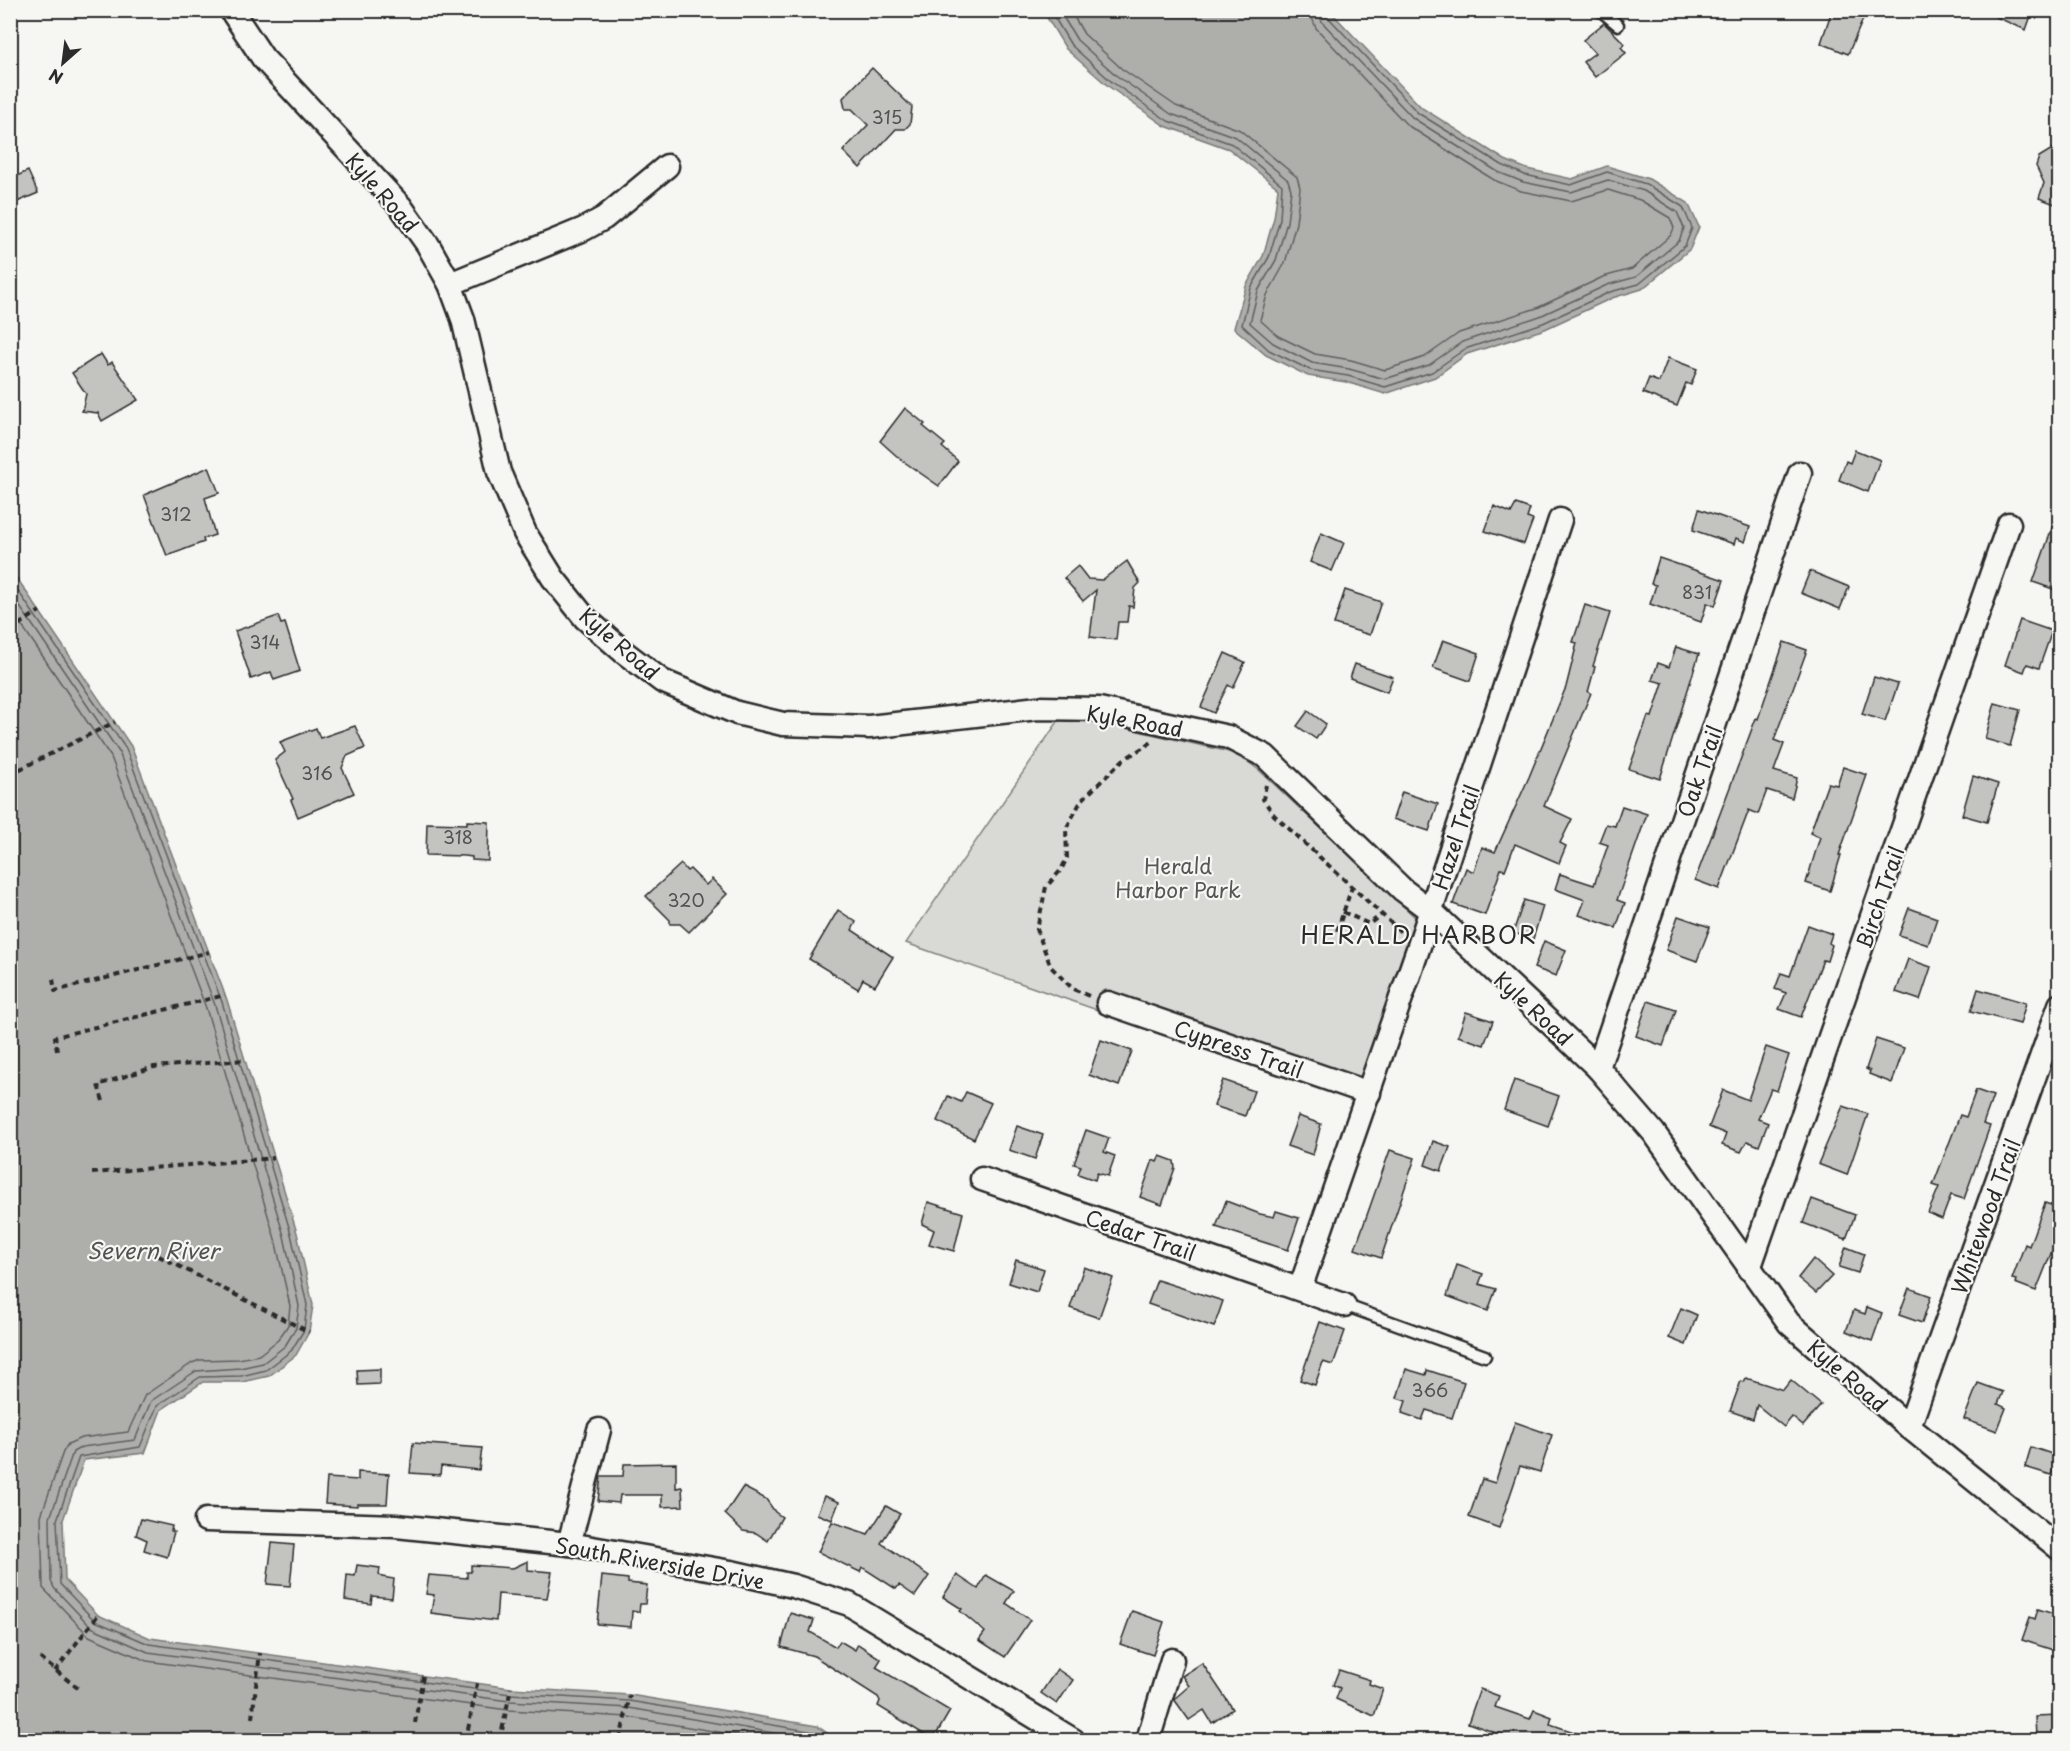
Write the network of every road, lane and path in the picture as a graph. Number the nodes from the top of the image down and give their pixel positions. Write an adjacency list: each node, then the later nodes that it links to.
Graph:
1 (231, 10): 5 (street, Kyle Road)
2 (1600, 10): 3 (lane)
3 (1618, 25)
4 (667, 166): 5 (street)
5 (450, 284): 12 (street, Kyle Road)
6 (1800, 473): 30 (street, Oak Trail)
7 (1560, 520): 18 (street, Hazel Trail)
8 (2009, 524): 37 (street, Birch Trail)
9 (40, 611): 10 (path)
10 (10, 630)
11 (115, 722): 14 (path)
12 (1170, 725): 13 (street, Kyle Road); 26 (path)
13 (1280, 770): 17 (path); 18 (street, Kyle Road)
14 (10, 774)
15 (10, 781): 16 (path)
16 (14, 787)
17 (1352, 887): 19 (path); 20 (path)
18 (1431, 911): 22 (street, Hazel Trail); 30 (street, Kyle Road)
19 (1343, 912): 20 (path); 21 (path)
20 (1382, 915): 22 (path)
21 (1336, 931)
22 (1419, 946): 31 (street, Hazel Trail)
23 (209, 952): 24 (path)
24 (53, 979)
25 (225, 995): 28 (path)
26 (1108, 1003): 31 (street, Cypress Trail)
27 (2060, 1005): 42 (street, Whitewood Trail)
28 (57, 1051)
29 (245, 1060): 32 (path)
30 (1598, 1068): 37 (street, Kyle Road)
31 (1369, 1092): 38 (street, Hazel Trail)
32 (103, 1101)
33 (274, 1158): 34 (path)
34 (92, 1173)
35 (982, 1179): 38 (street, Cedar Trail)
36 (149, 1251): 40 (path)
37 (1749, 1269): 42 (street, Kyle Road)
38 (1300, 1289): 39 (street, Cedar Trail)
39 (1344, 1305): 41 (lane)
40 (309, 1332)
41 (1485, 1356)
42 (1909, 1427): 46 (street, Kyle Road)
43 (599, 1430): 45 (street)
44 (206, 1520): 45 (street, South Riverside Drive)
45 (569, 1544): 62 (street, South Riverside Drive)
46 (2060, 1549)
47 (98, 1616): 51 (path)
48 (260, 1653): 57 (path)
49 (40, 1658): 51 (path)
50 (1172, 1660): 63 (street)
51 (56, 1671): 55 (path)
52 (423, 1676): 58 (path)
53 (477, 1683): 59 (path)
54 (511, 1688): 60 (path)
55 (79, 1689)
56 (630, 1695): 61 (path)
57 (252, 1718)
58 (415, 1723)
59 (466, 1740)
60 (500, 1740)
61 (620, 1740)
62 (1072, 1740)
63 (1148, 1740)

